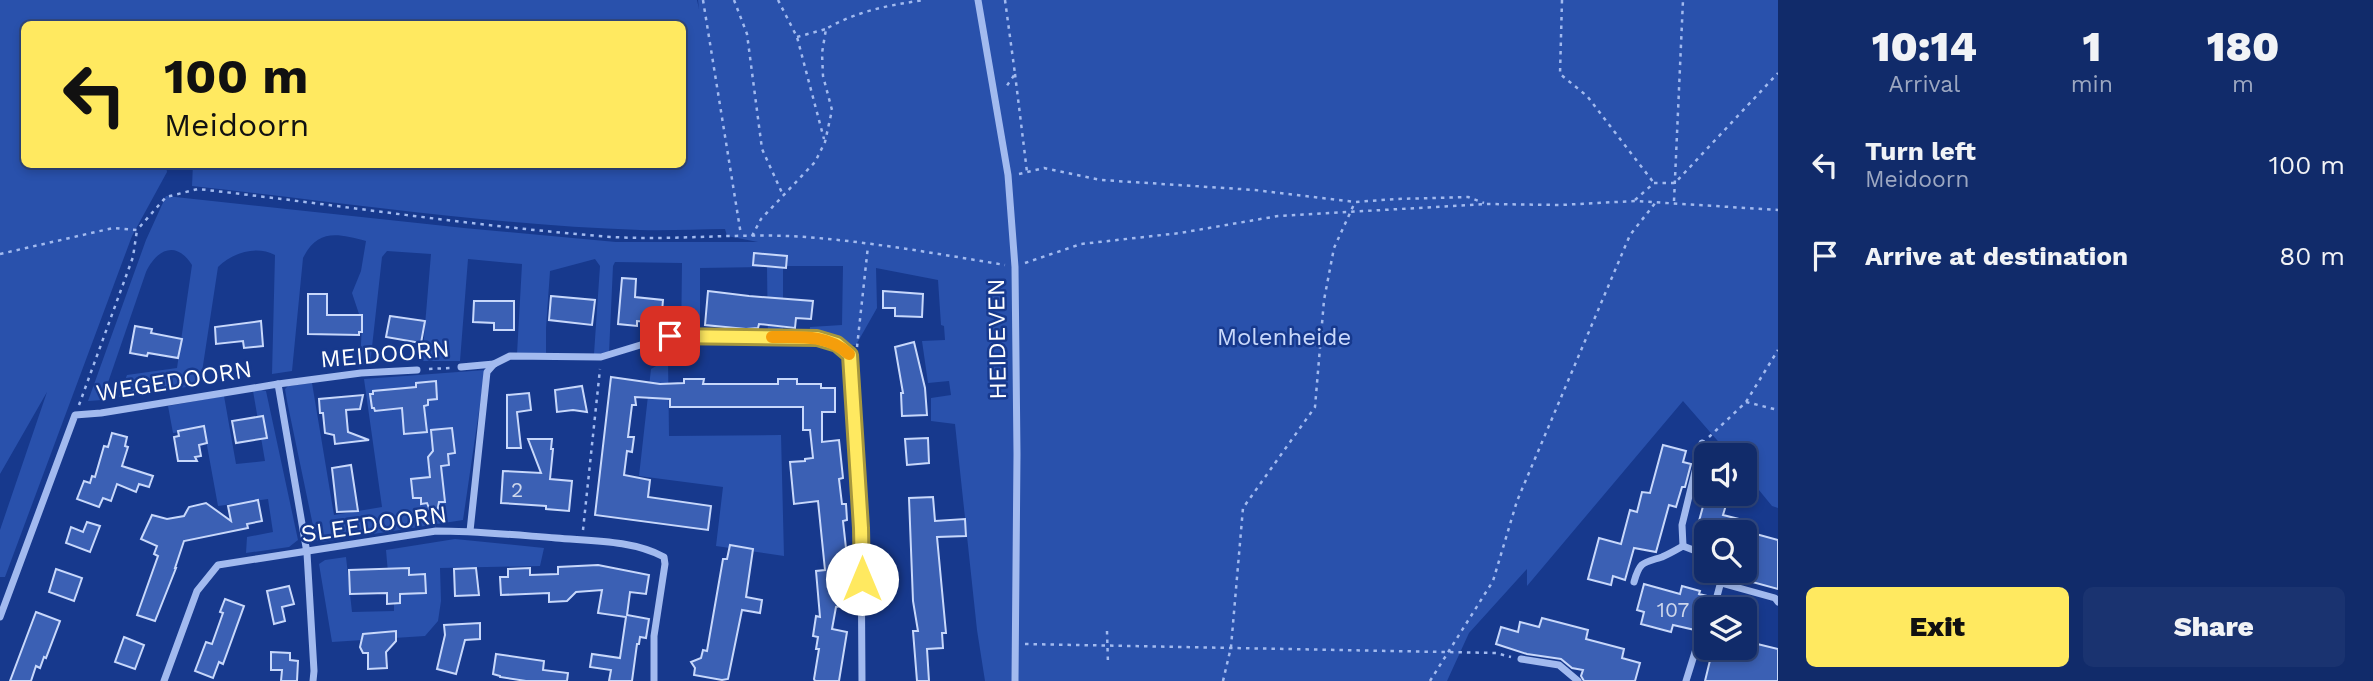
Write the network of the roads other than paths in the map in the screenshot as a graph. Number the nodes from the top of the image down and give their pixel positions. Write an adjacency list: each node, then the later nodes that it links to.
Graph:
1 (978, 0): 24 (street, HEIDEVEN)
2 (494, 364): 3 (street, MEIDOORN); 7 (street); 23 (street, MEIDOORN)
3 (461, 367)
4 (417, 370): 5 (street, MEIDOORN)
5 (278, 384): 10 (street, WEGEDOORN); 14 (street, WEGEDOORN)
6 (1694, 476): 8 (street)
7 (470, 531): 10 (street, SLEEDOORN); 22 (street, SLEEDOORN)
8 (1682, 546): 9 (street); 11 (street)
9 (1694, 550)
10 (307, 553): 20 (street, SLEEDOORN); 21 (street, WEGEDOORN)
11 (1634, 582)
12 (1721, 583): 15 (street); 16 (street)
13 (0, 589): 14 (street)
14 (10, 589): 17 (street, WEGEDOORN)
15 (1716, 597)
16 (1778, 602)
17 (0, 617)
18 (1694, 657): 26 (street)
19 (1521, 659): 25 (street)
20 (164, 681)
21 (313, 681)
22 (654, 681)
23 (862, 681)
24 (1015, 681)
25 (1578, 681)
26 (1687, 681)

